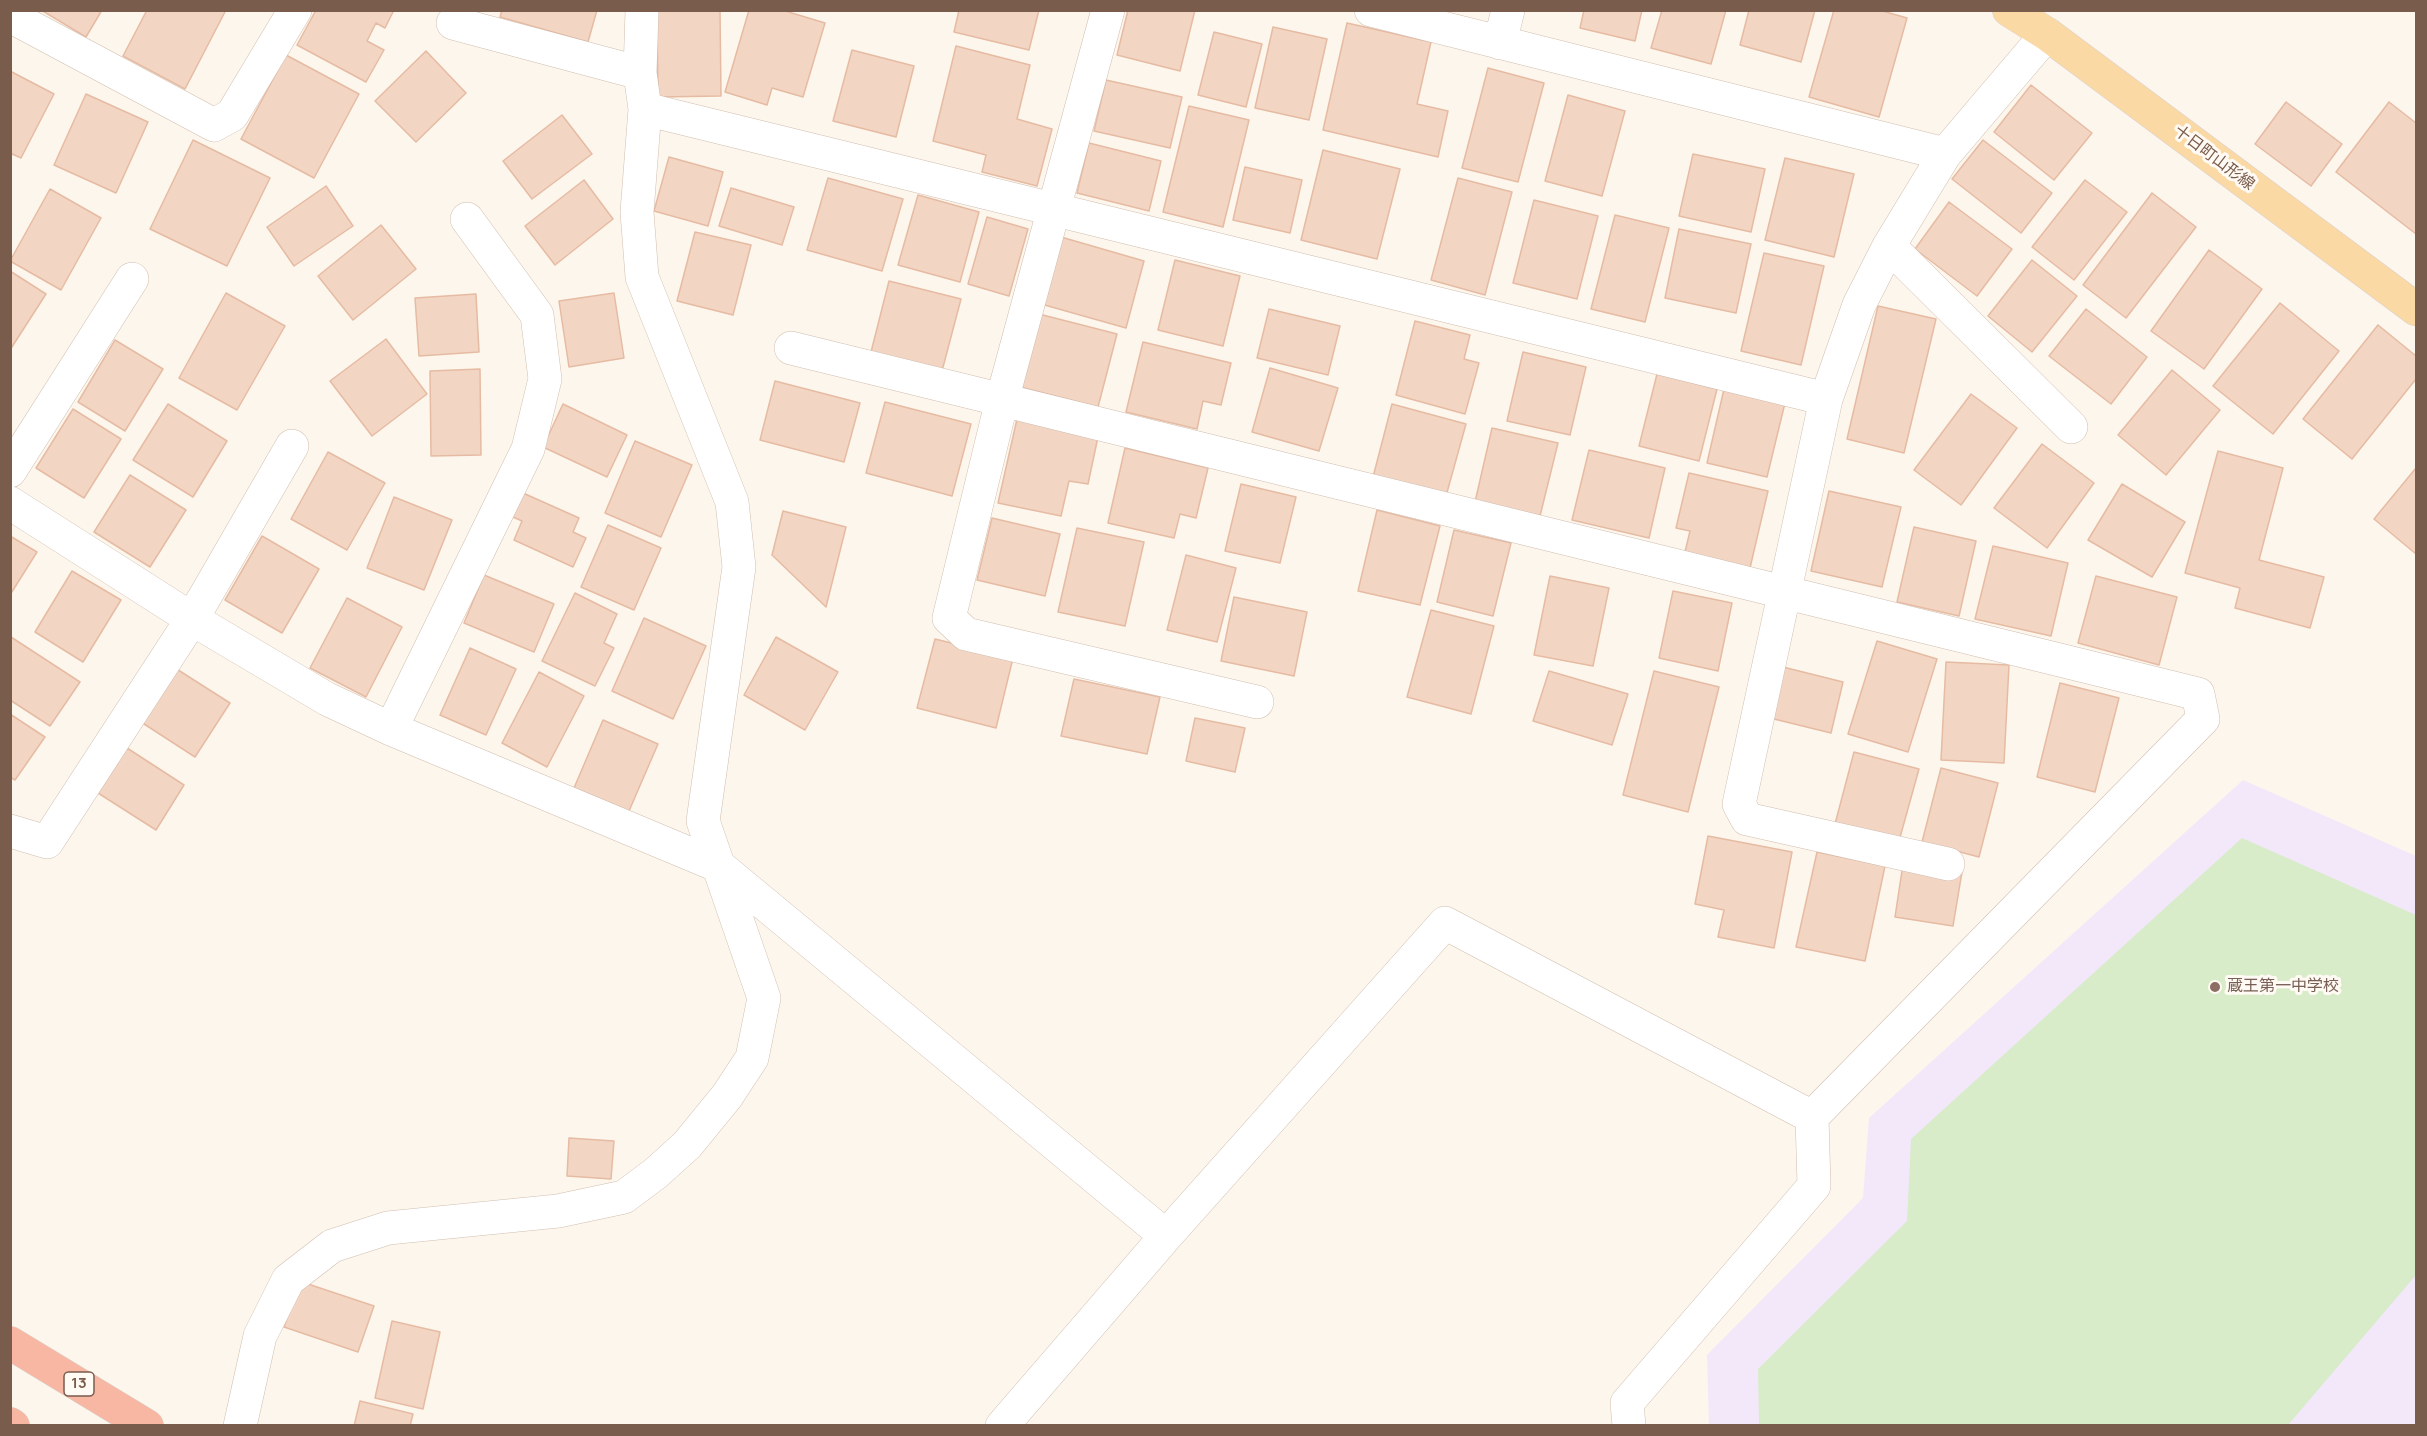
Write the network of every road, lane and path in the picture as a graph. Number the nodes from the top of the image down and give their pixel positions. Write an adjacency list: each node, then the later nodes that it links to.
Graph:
1 (295, 10): 7 (street)
2 (642, 10): 11 (street)
3 (1108, 10): 14 (street)
4 (1371, 10): 10 (street)
5 (1508, 10): 10 (street)
6 (2009, 10): 9 (main road, 十日町山形線)
7 (10, 16)
8 (453, 23): 11 (street)
9 (2047, 34): 13 (street); 18 (main road, 十日町山形線)
10 (1500, 43): 13 (street)
11 (640, 73): 12 (street)
12 (645, 109): 14 (street); 32 (street)
13 (1945, 154): 16 (street)
14 (1053, 210): 20 (street); 21 (street)
15 (467, 219): 29 (street)
16 (1889, 246): 20 (street); 22 (street)
17 (132, 279): 24 (street)
18 (2416, 309)
19 (791, 348): 21 (street)
20 (1826, 399): 26 (street)
21 (1002, 400): 26 (street); 28 (street)
22 (2071, 427)
23 (292, 446): 27 (street)
24 (10, 471)
25 (10, 503): 27 (street)
26 (1785, 593): 31 (street); 33 (street)
27 (192, 619): 29 (street); 30 (street)
28 (1257, 702)
29 (391, 729): 32 (street)
30 (10, 831)
31 (1948, 864)
32 (719, 866): 34 (street); 37 (street)
33 (1812, 1117): 34 (street); 39 (street)
34 (1166, 1236): 38 (street)
35 (10, 1343): 36 (highway, 13)
36 (147, 1425)
37 (240, 1425)
38 (1002, 1425)
39 (1629, 1425)

